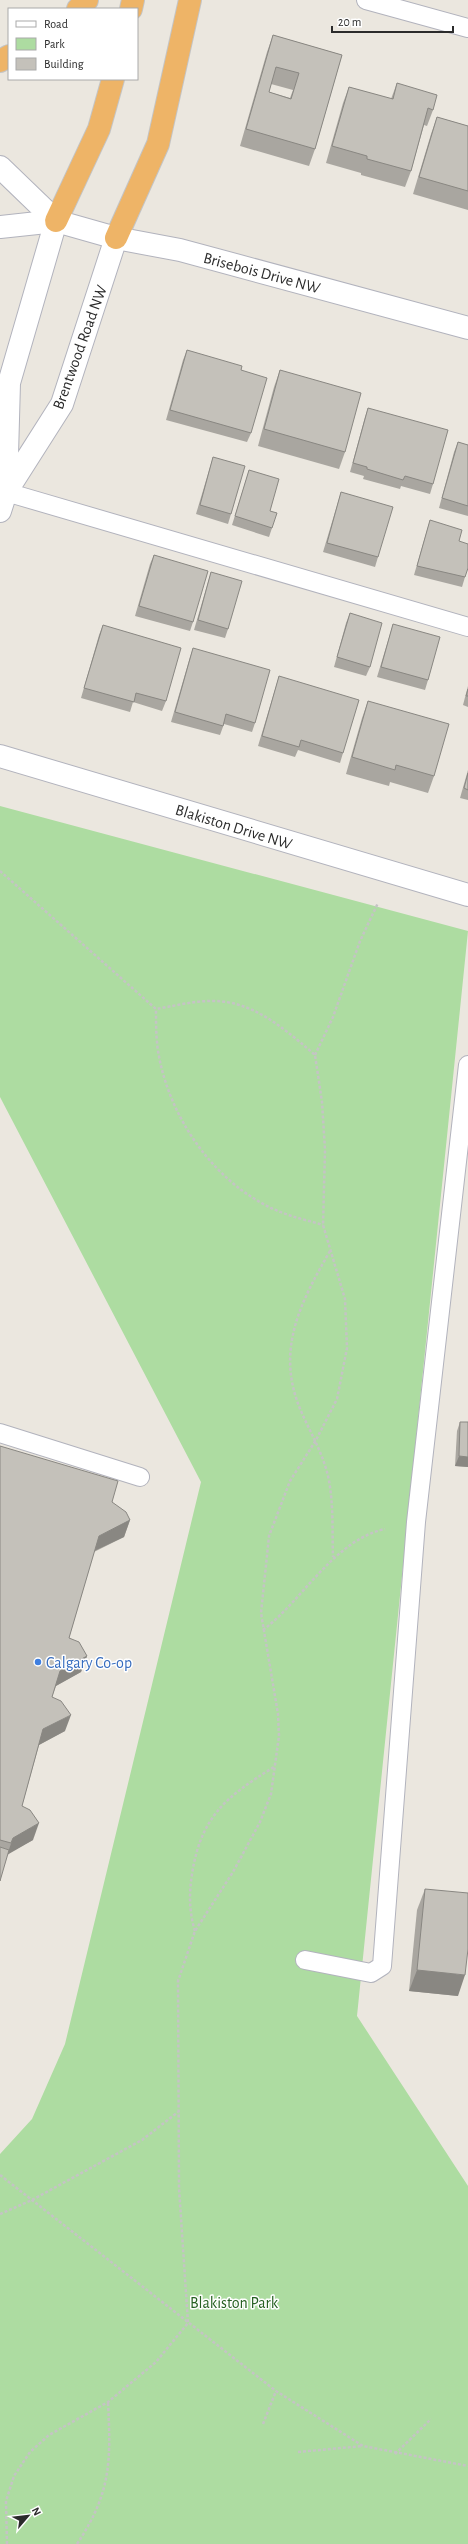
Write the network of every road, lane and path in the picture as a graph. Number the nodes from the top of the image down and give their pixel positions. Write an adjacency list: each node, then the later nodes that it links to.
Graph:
1 (88, 0): 5 (highway)
2 (190, 0): 11 (highway)
3 (366, 0): 4 (lane)
4 (413, 6): 6 (lane)
5 (79, 8)
6 (468, 28)
7 (113, 80): 9 (highway)
8 (0, 167): 9 (street)
9 (56, 221): 10 (street); 11 (street, Brisebois Drive NW); 13 (street)
10 (0, 227)
11 (116, 238): 12 (street, Brisebois Drive NW); 13 (street, Brentwood Road NW)
12 (468, 328)
13 (3, 502): 14 (lane)
14 (468, 627)
15 (0, 756): 17 (street, Blakiston Drive NW)
16 (0, 871): 19 (path)
17 (388, 871): 18 (street, Blakiston Drive NW); 20 (path)
18 (468, 895)
19 (156, 1009): 20 (path); 22 (path)
20 (315, 1055): 22 (path)
21 (468, 1065): 27 (lane)
22 (323, 1225): 23 (path)
23 (330, 1251): 25 (path); 25 (path)
24 (0, 1433): 26 (lane)
25 (316, 1440): 28 (path); 29 (path)
26 (140, 1477)
27 (416, 1522): 28 (path); 32 (lane)
28 (333, 1557): 29 (path)
29 (263, 1630): 30 (path)
30 (275, 1767): 31 (path); 31 (path)
31 (195, 1932): 33 (path)
32 (305, 1960)
33 (178, 2112): 35 (path); 37 (path)
34 (0, 2174): 35 (path)
35 (32, 2200): 36 (path); 37 (path)
36 (0, 2214)
37 (188, 2323): 38 (path); 39 (path)
38 (276, 2391): 41 (path); 42 (path)
39 (108, 2402): 46 (path); 47 (path)
40 (431, 2419): 44 (path)
41 (264, 2424)
42 (363, 2446): 43 (path); 44 (path)
43 (298, 2452)
44 (394, 2454): 45 (path)
45 (468, 2466)
46 (7, 2544)
47 (77, 2544)

